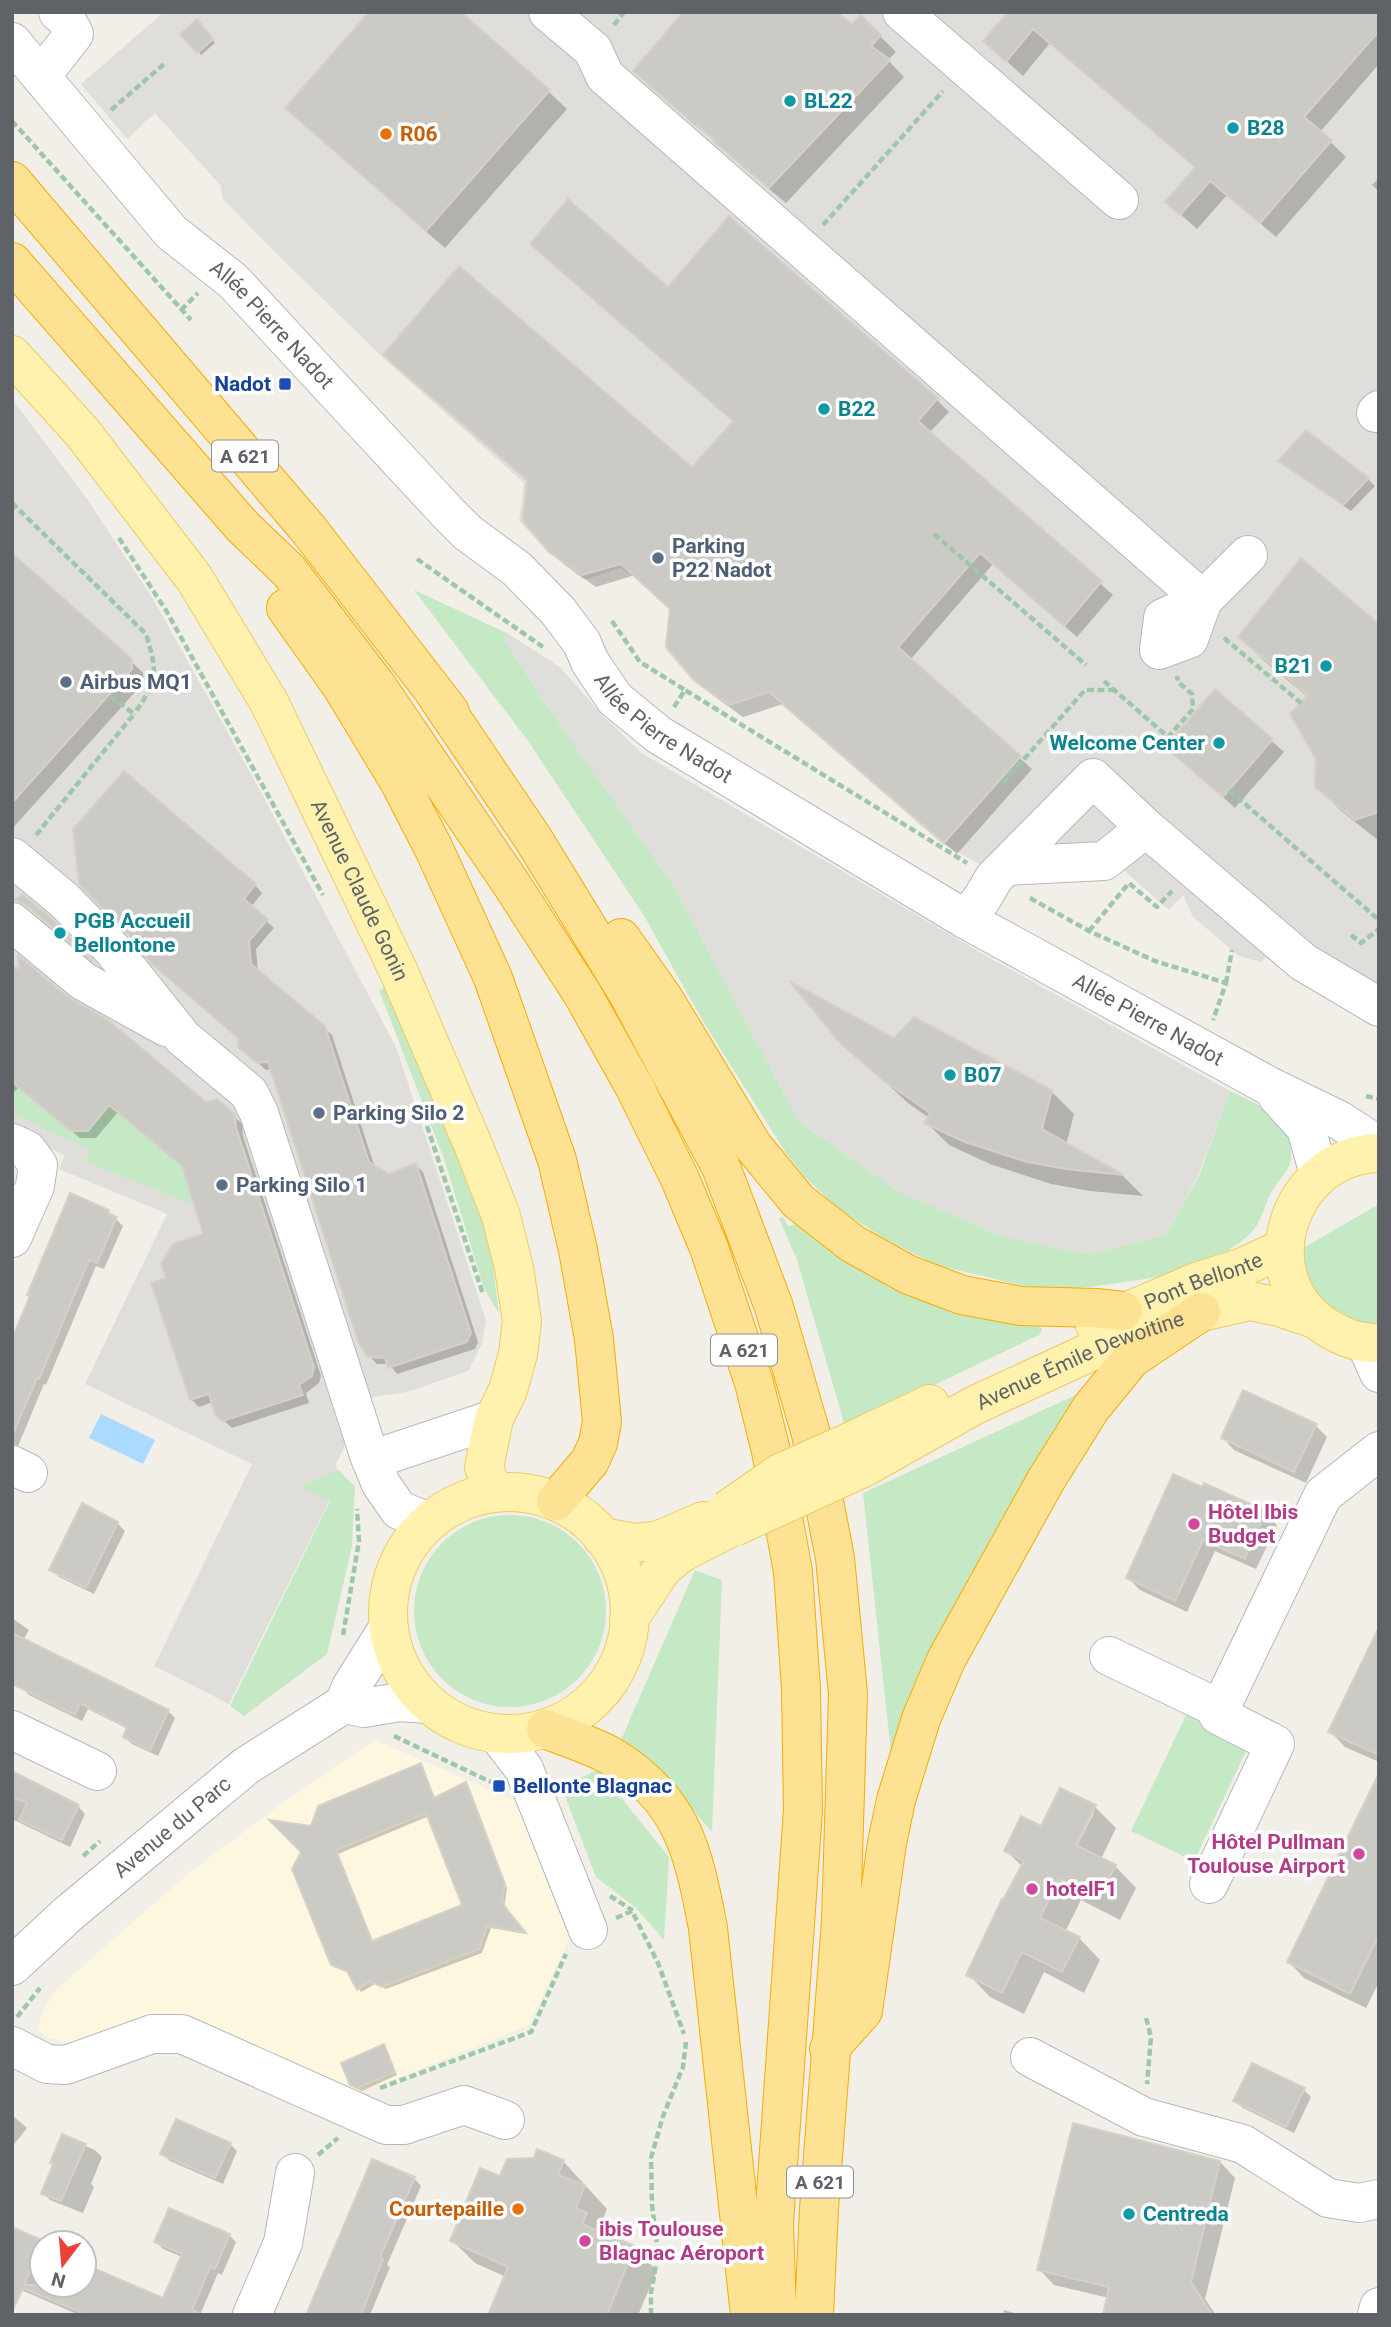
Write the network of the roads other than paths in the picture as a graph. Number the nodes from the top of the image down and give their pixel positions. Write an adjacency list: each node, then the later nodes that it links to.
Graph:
1 (58, 12): 5 (street)
2 (548, 12): 11 (street)
3 (902, 12): 7 (street)
4 (12, 42): 5 (street, Allée Pierre Nadot)
5 (41, 76): 16 (street, Allée Pierre Nadot)
6 (12, 181): 12 (highway, A 621)
7 (1119, 200)
8 (12, 262): 10 (highway, A 621)
9 (12, 355): 31 (main road, Avenue Claude Gonin)
10 (243, 527): 36 (highway); 62 (highway, A 621)
11 (1248, 555)
12 (434, 692): 27 (highway); 54 (highway, A 621)
13 (1146, 828): 15 (street); 15 (street); 18 (street)
14 (14, 858): 19 (street)
15 (1001, 872): 16 (street)
16 (965, 919): 20 (street, Allée Pierre Nadot)
17 (12, 922): 19 (street)
18 (1379, 1007)
19 (183, 1038): 34 (street)
20 (1269, 1086): 22 (street, Allée Pierre Nadot); 24 (street, Allée Pierre Nadot)
21 (12, 1143): 25 (street)
22 (1379, 1146)
23 (1379, 1153): 24 (main road)
24 (1319, 1174): 26 (main road)
25 (12, 1238)
26 (1284, 1248): 27 (main road, Pont Bellonte); 29 (main road)
27 (1123, 1311): 33 (main road, Avenue Émile Dewoitine)
28 (1201, 1312): 29 (main road, Avenue Émile Dewoitine); 33 (main road, Avenue Émile Dewoitine); 54 (highway)
29 (1312, 1318): 30 (main road, Avenue Émile Dewoitine)
30 (1375, 1353)
31 (494, 1419): 34 (street); 35 (main road, Avenue Claude Gonin)
32 (1379, 1451): 45 (street)
33 (859, 1454): 37 (main road, bridge)
34 (371, 1460): 38 (street)
35 (493, 1493): 36 (main road); 38 (main road)
36 (556, 1501): 39 (main road)
37 (729, 1519): 39 (main road); 40 (main road)
38 (429, 1522): 41 (main road)
39 (602, 1537): 40 (main road)
40 (629, 1619): 46 (main road)
41 (388, 1628): 43 (street); 44 (main road)
42 (1109, 1656): 45 (street)
43 (344, 1704): 44 (street); 52 (street, Avenue du Parc)
44 (429, 1704): 48 (main road)
45 (1220, 1709): 50 (street)
46 (546, 1729): 48 (main road); 61 (highway)
47 (12, 1730): 49 (street)
48 (497, 1734): 51 (street)
49 (97, 1772)
50 (1209, 1884)
51 (588, 1930)
52 (12, 1966)
53 (12, 2046): 56 (street)
54 (829, 2049): 63 (highway, A 621)
55 (1030, 2057): 58 (street)
56 (505, 2120)
57 (295, 2174): 60 (street)
58 (1379, 2199)
59 (1379, 2307): 64 (street)
60 (252, 2315)
61 (750, 2315)
62 (777, 2315)
63 (814, 2315)
64 (1377, 2315)

